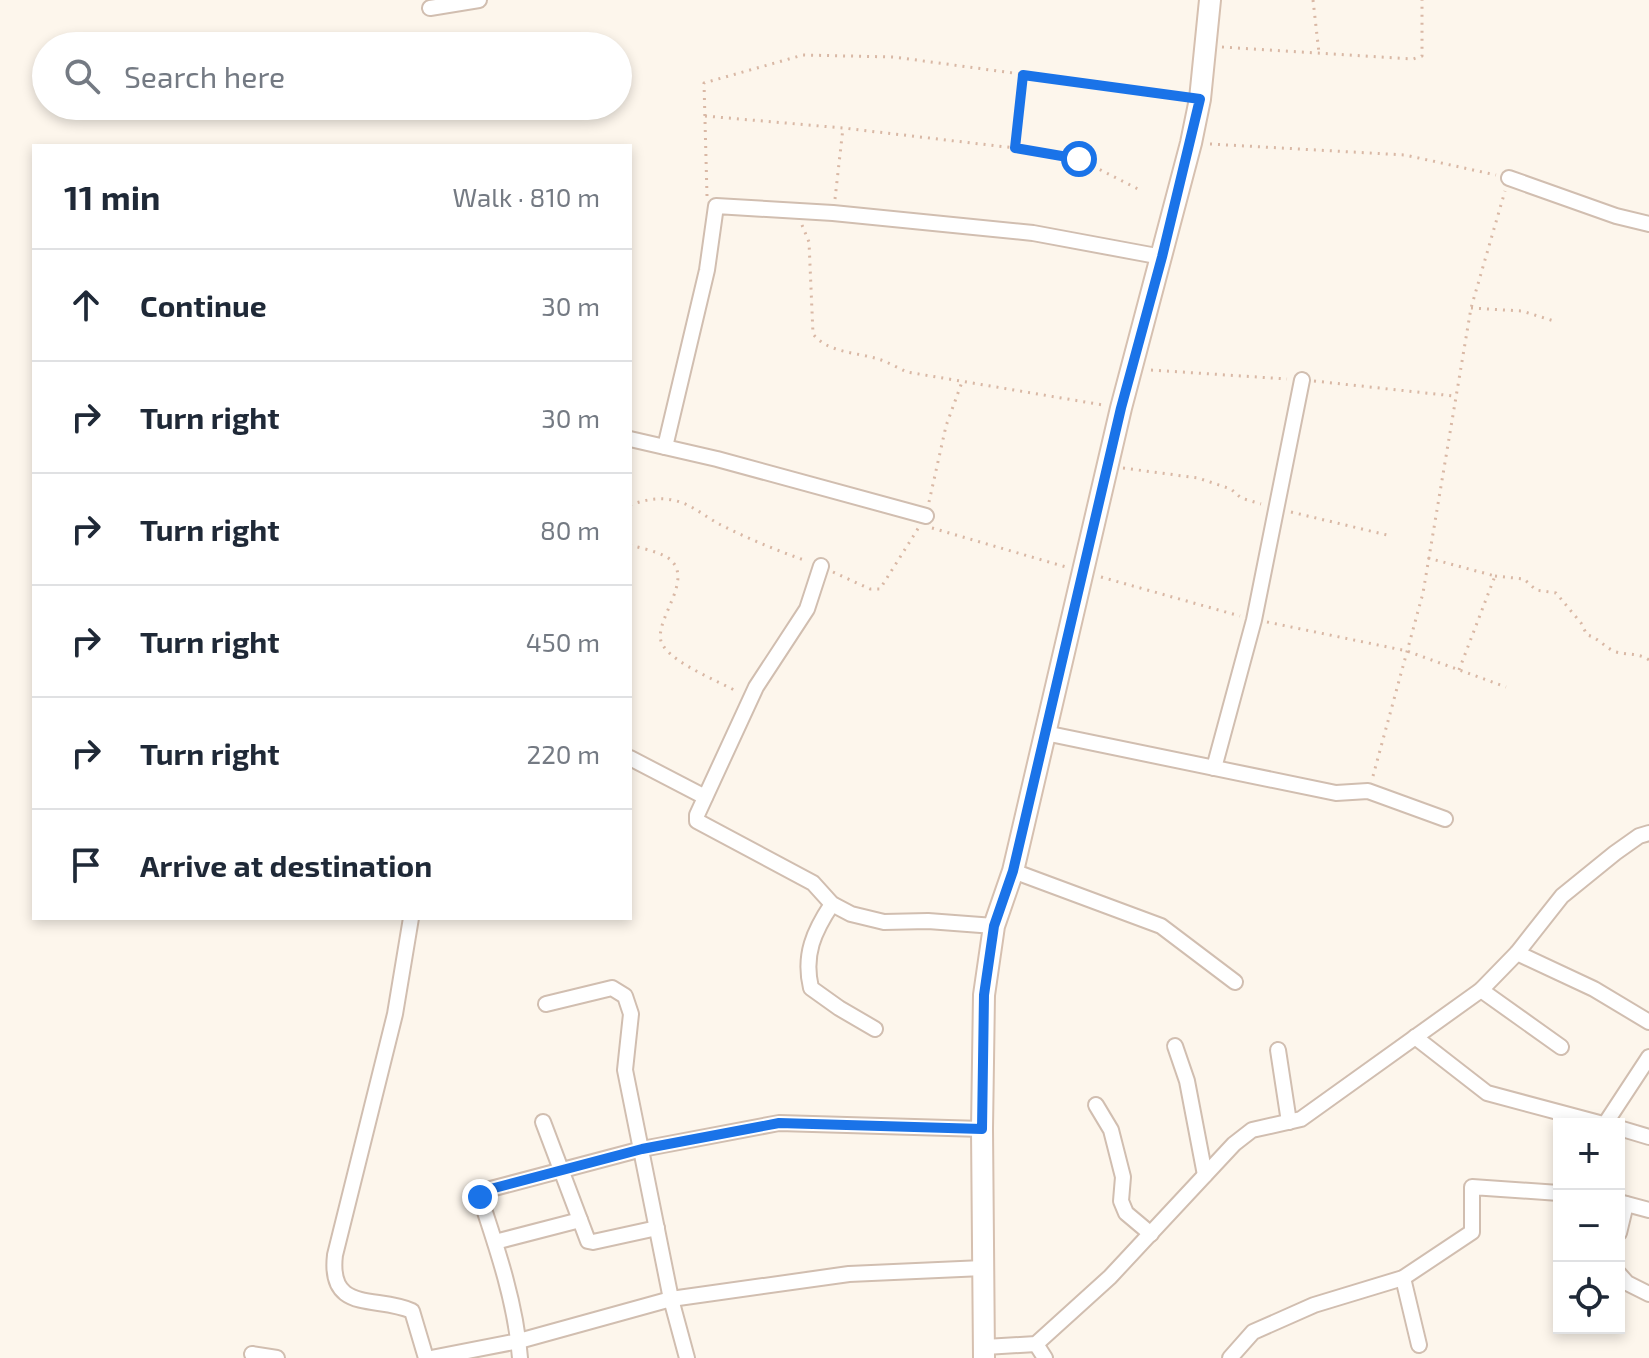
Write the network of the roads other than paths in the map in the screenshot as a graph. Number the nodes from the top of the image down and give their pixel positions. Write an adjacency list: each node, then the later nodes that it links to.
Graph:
1 (479, 0): 3 (street)
2 (1210, 0): 6 (main road)
3 (430, 8)
4 (1509, 178): 5 (street)
5 (1649, 224)
6 (1162, 257): 9 (street); 12 (main road)
7 (1302, 380): 14 (street)
8 (632, 439): 9 (street)
9 (665, 447): 10 (street)
10 (926, 516)
11 (821, 566): 15 (street)
12 (1045, 733): 14 (street); 18 (main road)
13 (632, 759): 15 (street)
14 (1214, 768): 16 (street)
15 (705, 797): 19 (street)
16 (1445, 819)
17 (1649, 833): 22 (street)
18 (1013, 871): 21 (main road); 23 (street)
19 (832, 904): 21 (street); 27 (street)
20 (411, 920): 62 (street)
21 (994, 926): 38 (main road)
22 (1517, 953): 24 (street); 26 (street)
23 (1235, 982)
24 (1481, 990): 28 (street); 30 (street)
25 (546, 1004): 41 (street)
26 (1649, 1022)
27 (875, 1029)
28 (1415, 1037): 34 (street); 37 (street)
29 (1175, 1046): 43 (street)
30 (1561, 1047)
31 (1278, 1050): 37 (street)
32 (1649, 1057): 35 (street)
33 (1096, 1105): 49 (street)
34 (1581, 1118)
35 (1608, 1118)
36 (543, 1122): 42 (street)
37 (1289, 1122): 43 (street)
38 (982, 1129): 41 (street); 51 (main road)
39 (1625, 1130): 40 (street)
40 (1649, 1137)
41 (642, 1149): 42 (street); 48 (street)
42 (562, 1170): 47 (street); 50 (street)
43 (1205, 1175): 49 (street)
44 (1553, 1193): 52 (street)
45 (1625, 1204): 46 (street)
46 (1649, 1210)
47 (580, 1220): 48 (street); 50 (street)
48 (657, 1228): 55 (street)
49 (1151, 1234): 57 (street)
50 (495, 1242): 56 (street)
51 (983, 1268): 55 (street); 59 (main road)
52 (1403, 1278): 58 (street); 66 (street)
53 (1625, 1281): 54 (street)
54 (1649, 1294)
55 (671, 1299): 56 (street); 64 (street)
56 (519, 1341): 62 (street); 63 (street)
57 (1036, 1344): 59 (street); 65 (street)
58 (1419, 1345)
59 (985, 1352)
60 (252, 1354): 61 (street)
61 (277, 1358)
62 (428, 1358)
63 (520, 1358)
64 (687, 1358)
65 (1045, 1358)
66 (1230, 1358)

